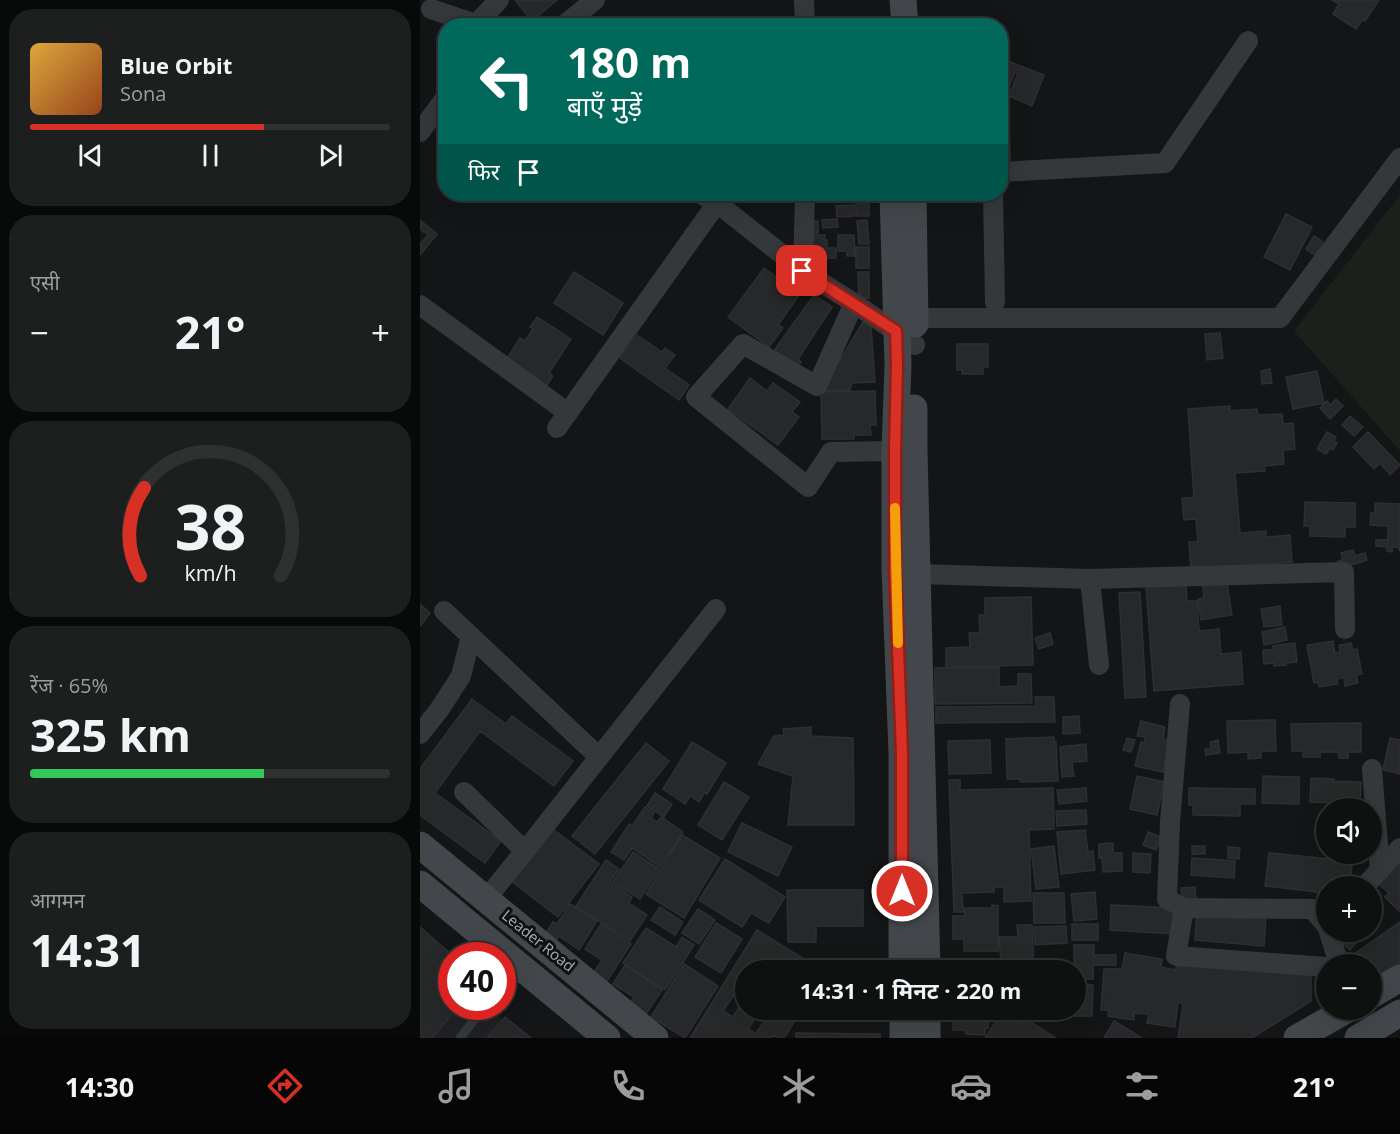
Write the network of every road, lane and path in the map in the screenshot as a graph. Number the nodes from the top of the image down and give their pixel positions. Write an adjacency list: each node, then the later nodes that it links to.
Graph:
1 (499, 0): 9 (street)
2 (595, 0): 10 (street)
3 (804, 0): 11 (street)
4 (888, 0): 12 (street)
5 (903, 0): 13 (street)
6 (427, 5): 7 (street); 8 (street)
7 (439, 18)
8 (461, 18)
9 (485, 18)
10 (573, 18)
11 (805, 18)
12 (889, 18)
13 (904, 18)
14 (1248, 41): 18 (street)
15 (438, 108): 16 (street)
16 (420, 132)
17 (1400, 158): 29 (street)
18 (1008, 172)
19 (712, 201): 28 (street)
20 (720, 201): 25 (street)
21 (806, 201): 25 (street)
22 (894, 201): 29 (street)
23 (913, 201): 29 (street)
24 (993, 201): 26 (street)
25 (802, 271): 27 (street)
26 (995, 302)
27 (854, 303): 29 (street); 30 (street)
28 (420, 306)
29 (909, 331): 30 (street); 31 (street)
30 (895, 451): 52 (street)
31 (918, 574): 32 (street); 53 (street)
32 (1090, 579): 35 (street); 37 (street)
33 (716, 609): 40 (street)
34 (444, 611): 36 (street)
35 (1345, 629)
36 (471, 636): 39 (street); 40 (street)
37 (1099, 665)
38 (1180, 704): 50 (street)
39 (420, 734)
40 (599, 757): 45 (street)
41 (1372, 769): 46 (street)
42 (464, 792): 45 (street)
43 (420, 845): 49 (street, Leader Road)
44 (1400, 848): 46 (street)
45 (525, 851): 49 (street)
46 (1380, 870): 47 (street)
47 (1374, 876)
48 (420, 884): 54 (street, Leader Road)
49 (486, 899): 66 (street, Leader Road)
50 (1184, 908): 51 (street); 55 (street)
51 (1316, 914)
52 (903, 960)
53 (927, 960)
54 (521, 966): 56 (lane); 65 (street, Leader Road)
55 (1316, 966)
56 (516, 972)
57 (1400, 978): 58 (street)
58 (1382, 989)
59 (1400, 1012): 70 (street)
60 (474, 1020): 64 (lane)
61 (903, 1020): 67 (street)
62 (927, 1020): 68 (street)
63 (1328, 1020): 69 (street)
64 (460, 1038)
65 (607, 1038)
66 (655, 1038)
67 (903, 1038)
68 (927, 1038)
69 (1297, 1038)
70 (1358, 1038)

